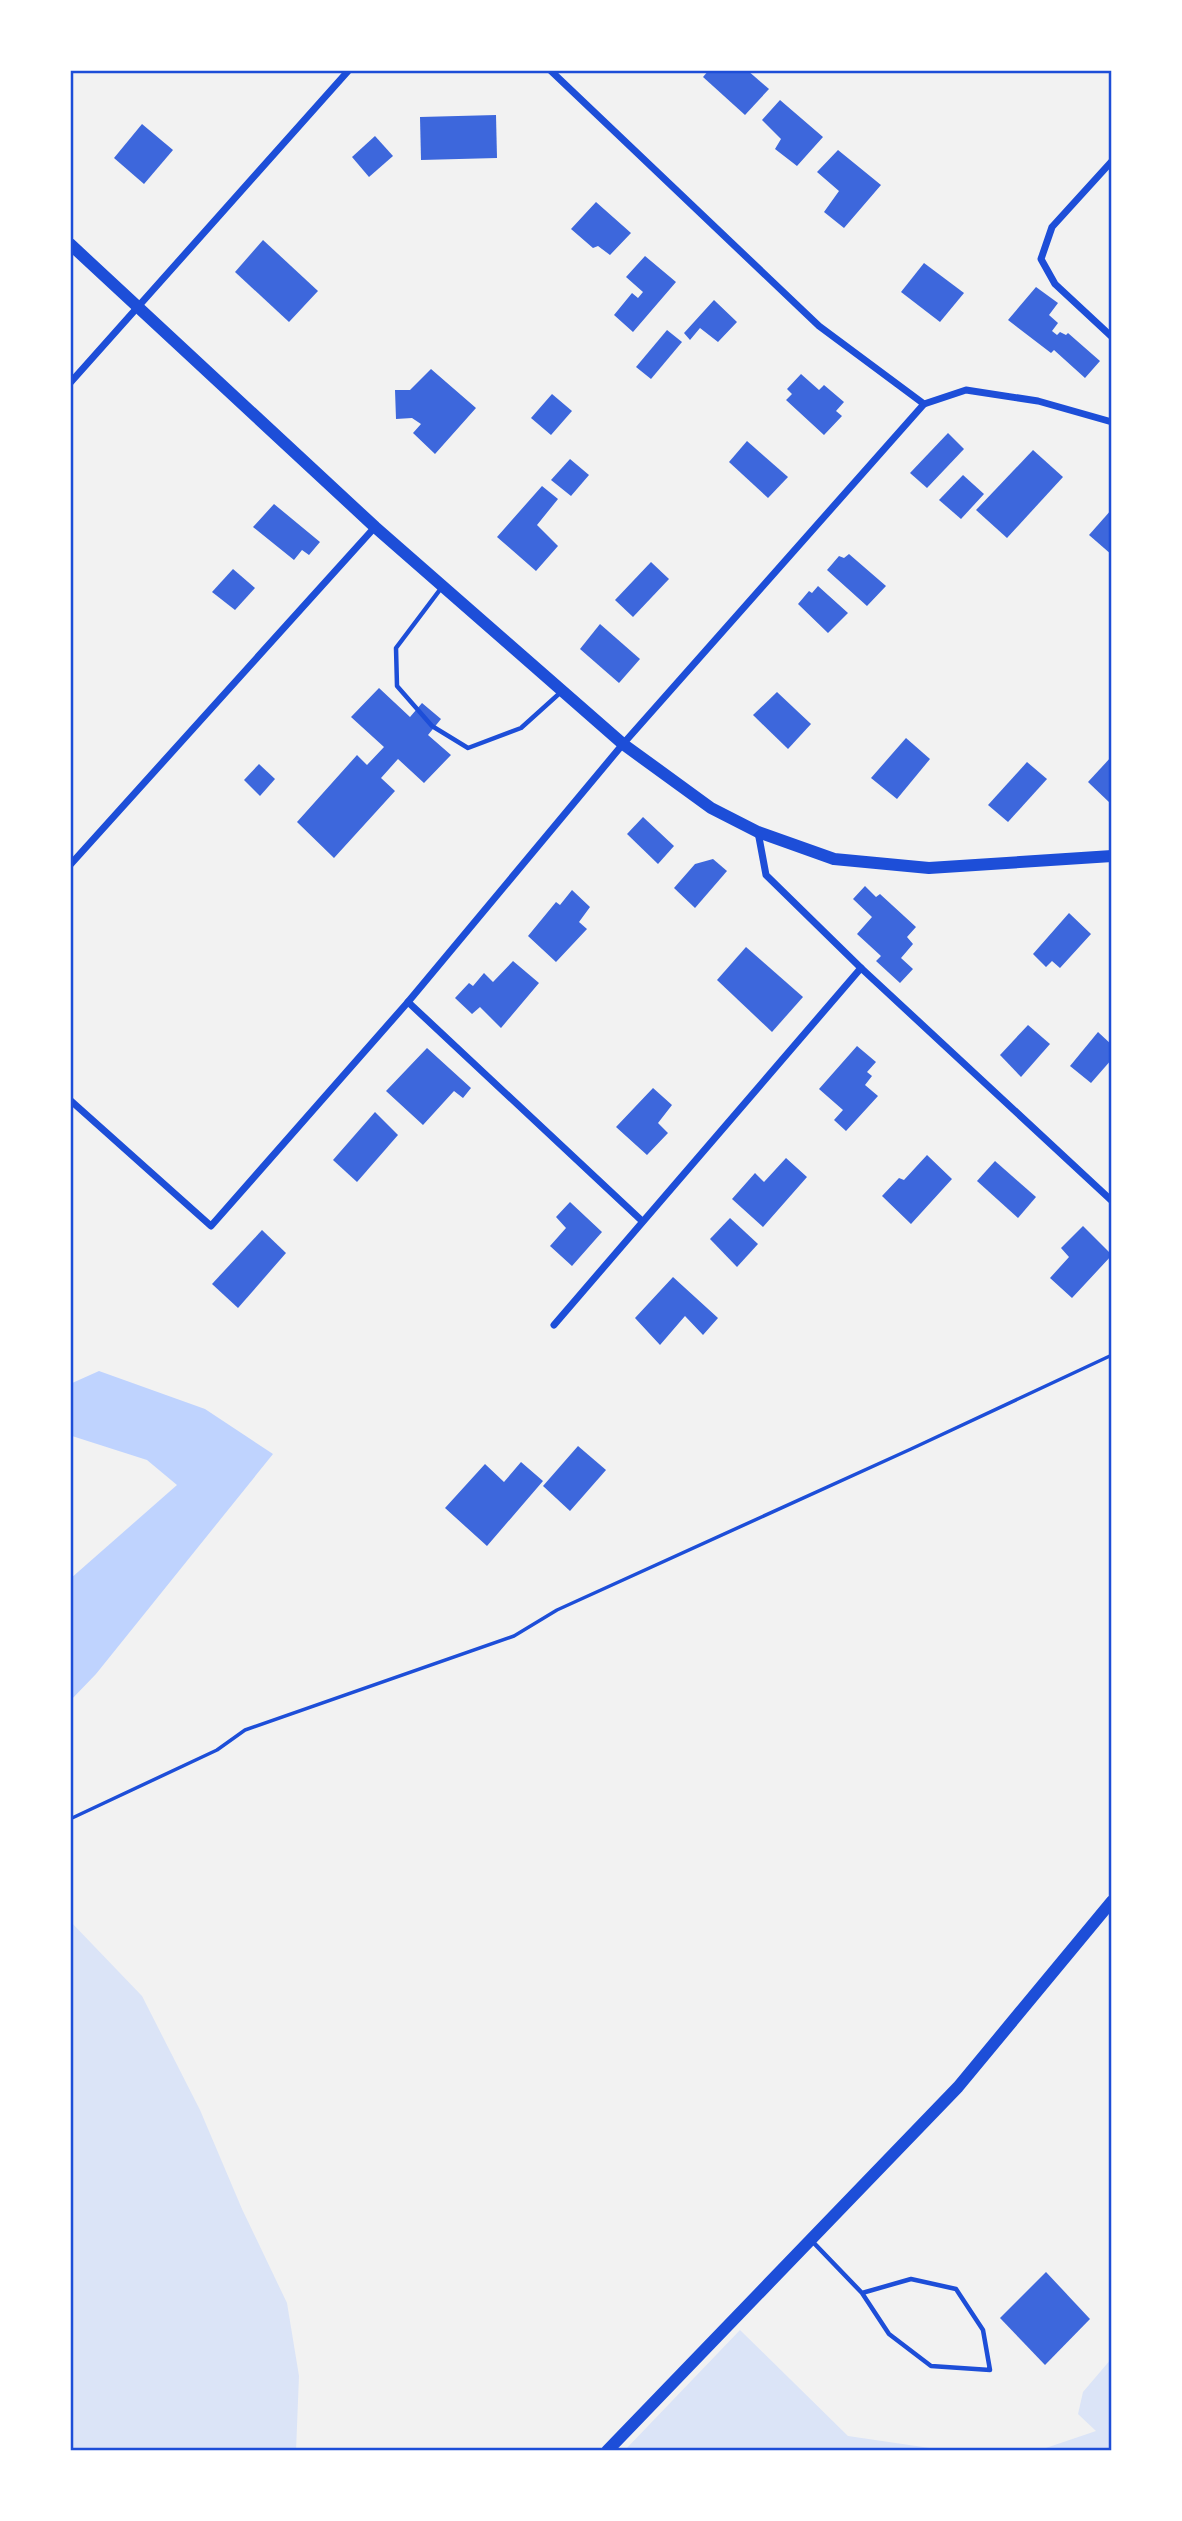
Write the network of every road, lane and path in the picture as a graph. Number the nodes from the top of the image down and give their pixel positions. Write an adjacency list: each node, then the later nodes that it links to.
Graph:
1 (349, 70): 5 (street)
2 (550, 70): 8 (street)
3 (1112, 161): 6 (street)
4 (70, 244): 5 (street)
5 (138, 308): 7 (street); 10 (street)
6 (1112, 337)
7 (70, 383)
8 (924, 404): 9 (street); 13 (street)
9 (1112, 422)
10 (375, 527): 11 (street); 16 (street)
11 (443, 586): 12 (street); 12 (lane)
12 (562, 691): 13 (street)
13 (623, 744): 14 (street); 18 (street)
14 (758, 832): 15 (street); 17 (street)
15 (1112, 856)
16 (70, 865)
17 (861, 968): 20 (street); 21 (street)
18 (408, 1002): 19 (street); 21 (street)
19 (70, 1100)
20 (1112, 1201)
21 (641, 1220): 22 (street)
22 (554, 1325)
23 (1112, 1355): 24 (path)
24 (70, 1819)
25 (1112, 1901): 26 (street)
26 (810, 2239): 27 (lane); 28 (street)
27 (862, 2293): 27 (lane)
28 (607, 2451)

